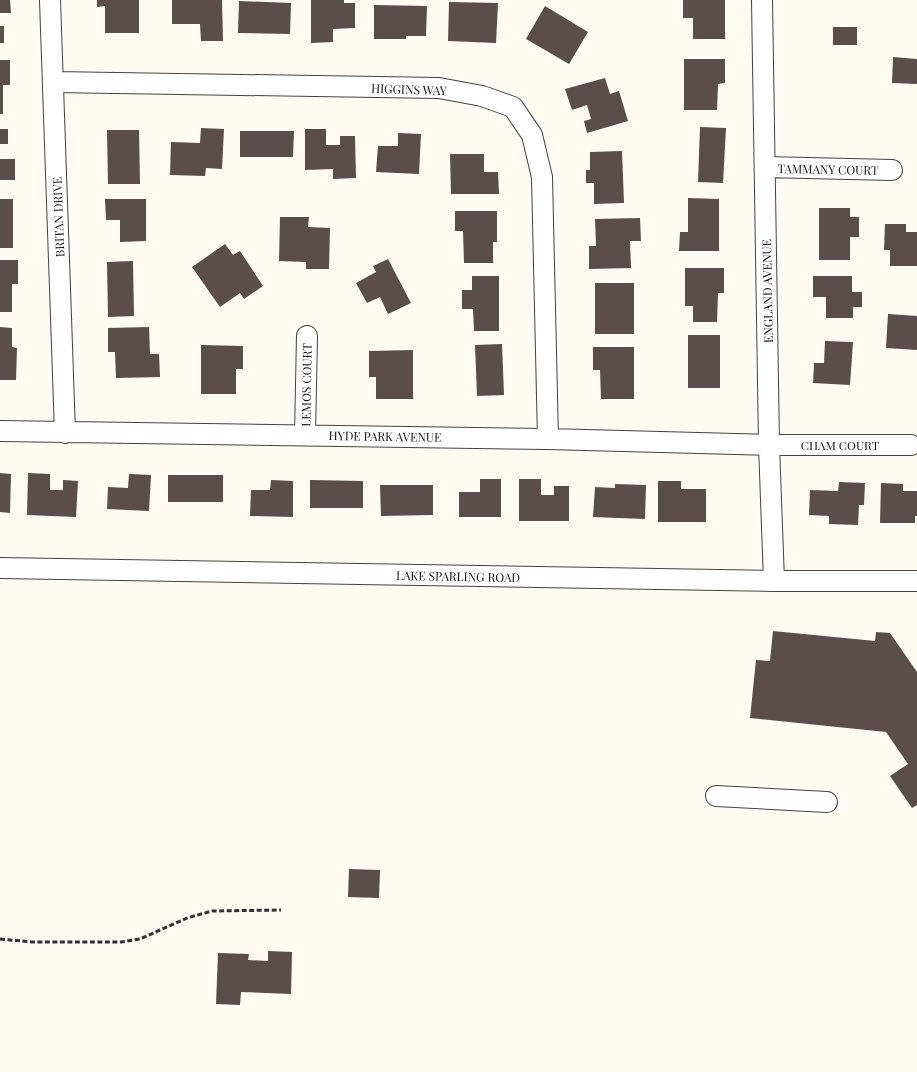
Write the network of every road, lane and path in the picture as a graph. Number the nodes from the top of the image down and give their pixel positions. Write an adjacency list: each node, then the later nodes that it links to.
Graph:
1 (50, 0): 3 (street, BRITAN DRIVE)
2 (762, 0): 4 (street, ENGLAND AVENUE)
3 (54, 82): 8 (street, BRITAN DRIVE); 10 (street, HIGGINS WAY)
4 (764, 167): 5 (street, TAMMANY COURT); 12 (street, ENGLAND AVENUE)
5 (892, 170)
6 (307, 336): 9 (street, LEMOS COURT)
7 (0, 432): 8 (street, HYDE PARK AVENUE)
8 (65, 433): 9 (street, HYDE PARK AVENUE)
9 (306, 435): 10 (street, HYDE PARK AVENUE)
10 (548, 439): 12 (street, HYDE PARK AVENUE)
11 (911, 445): 12 (street, CHAM COURT)
12 (769, 446): 14 (street, ENGLAND AVENUE)
13 (0, 568): 14 (street, LAKE SPARLING ROAD)
14 (774, 581): 15 (street, LAKE SPARLING ROAD)
15 (917, 581)
16 (716, 796): 17 (street)
17 (827, 802)
18 (281, 910): 19 (path)
19 (0, 939)

